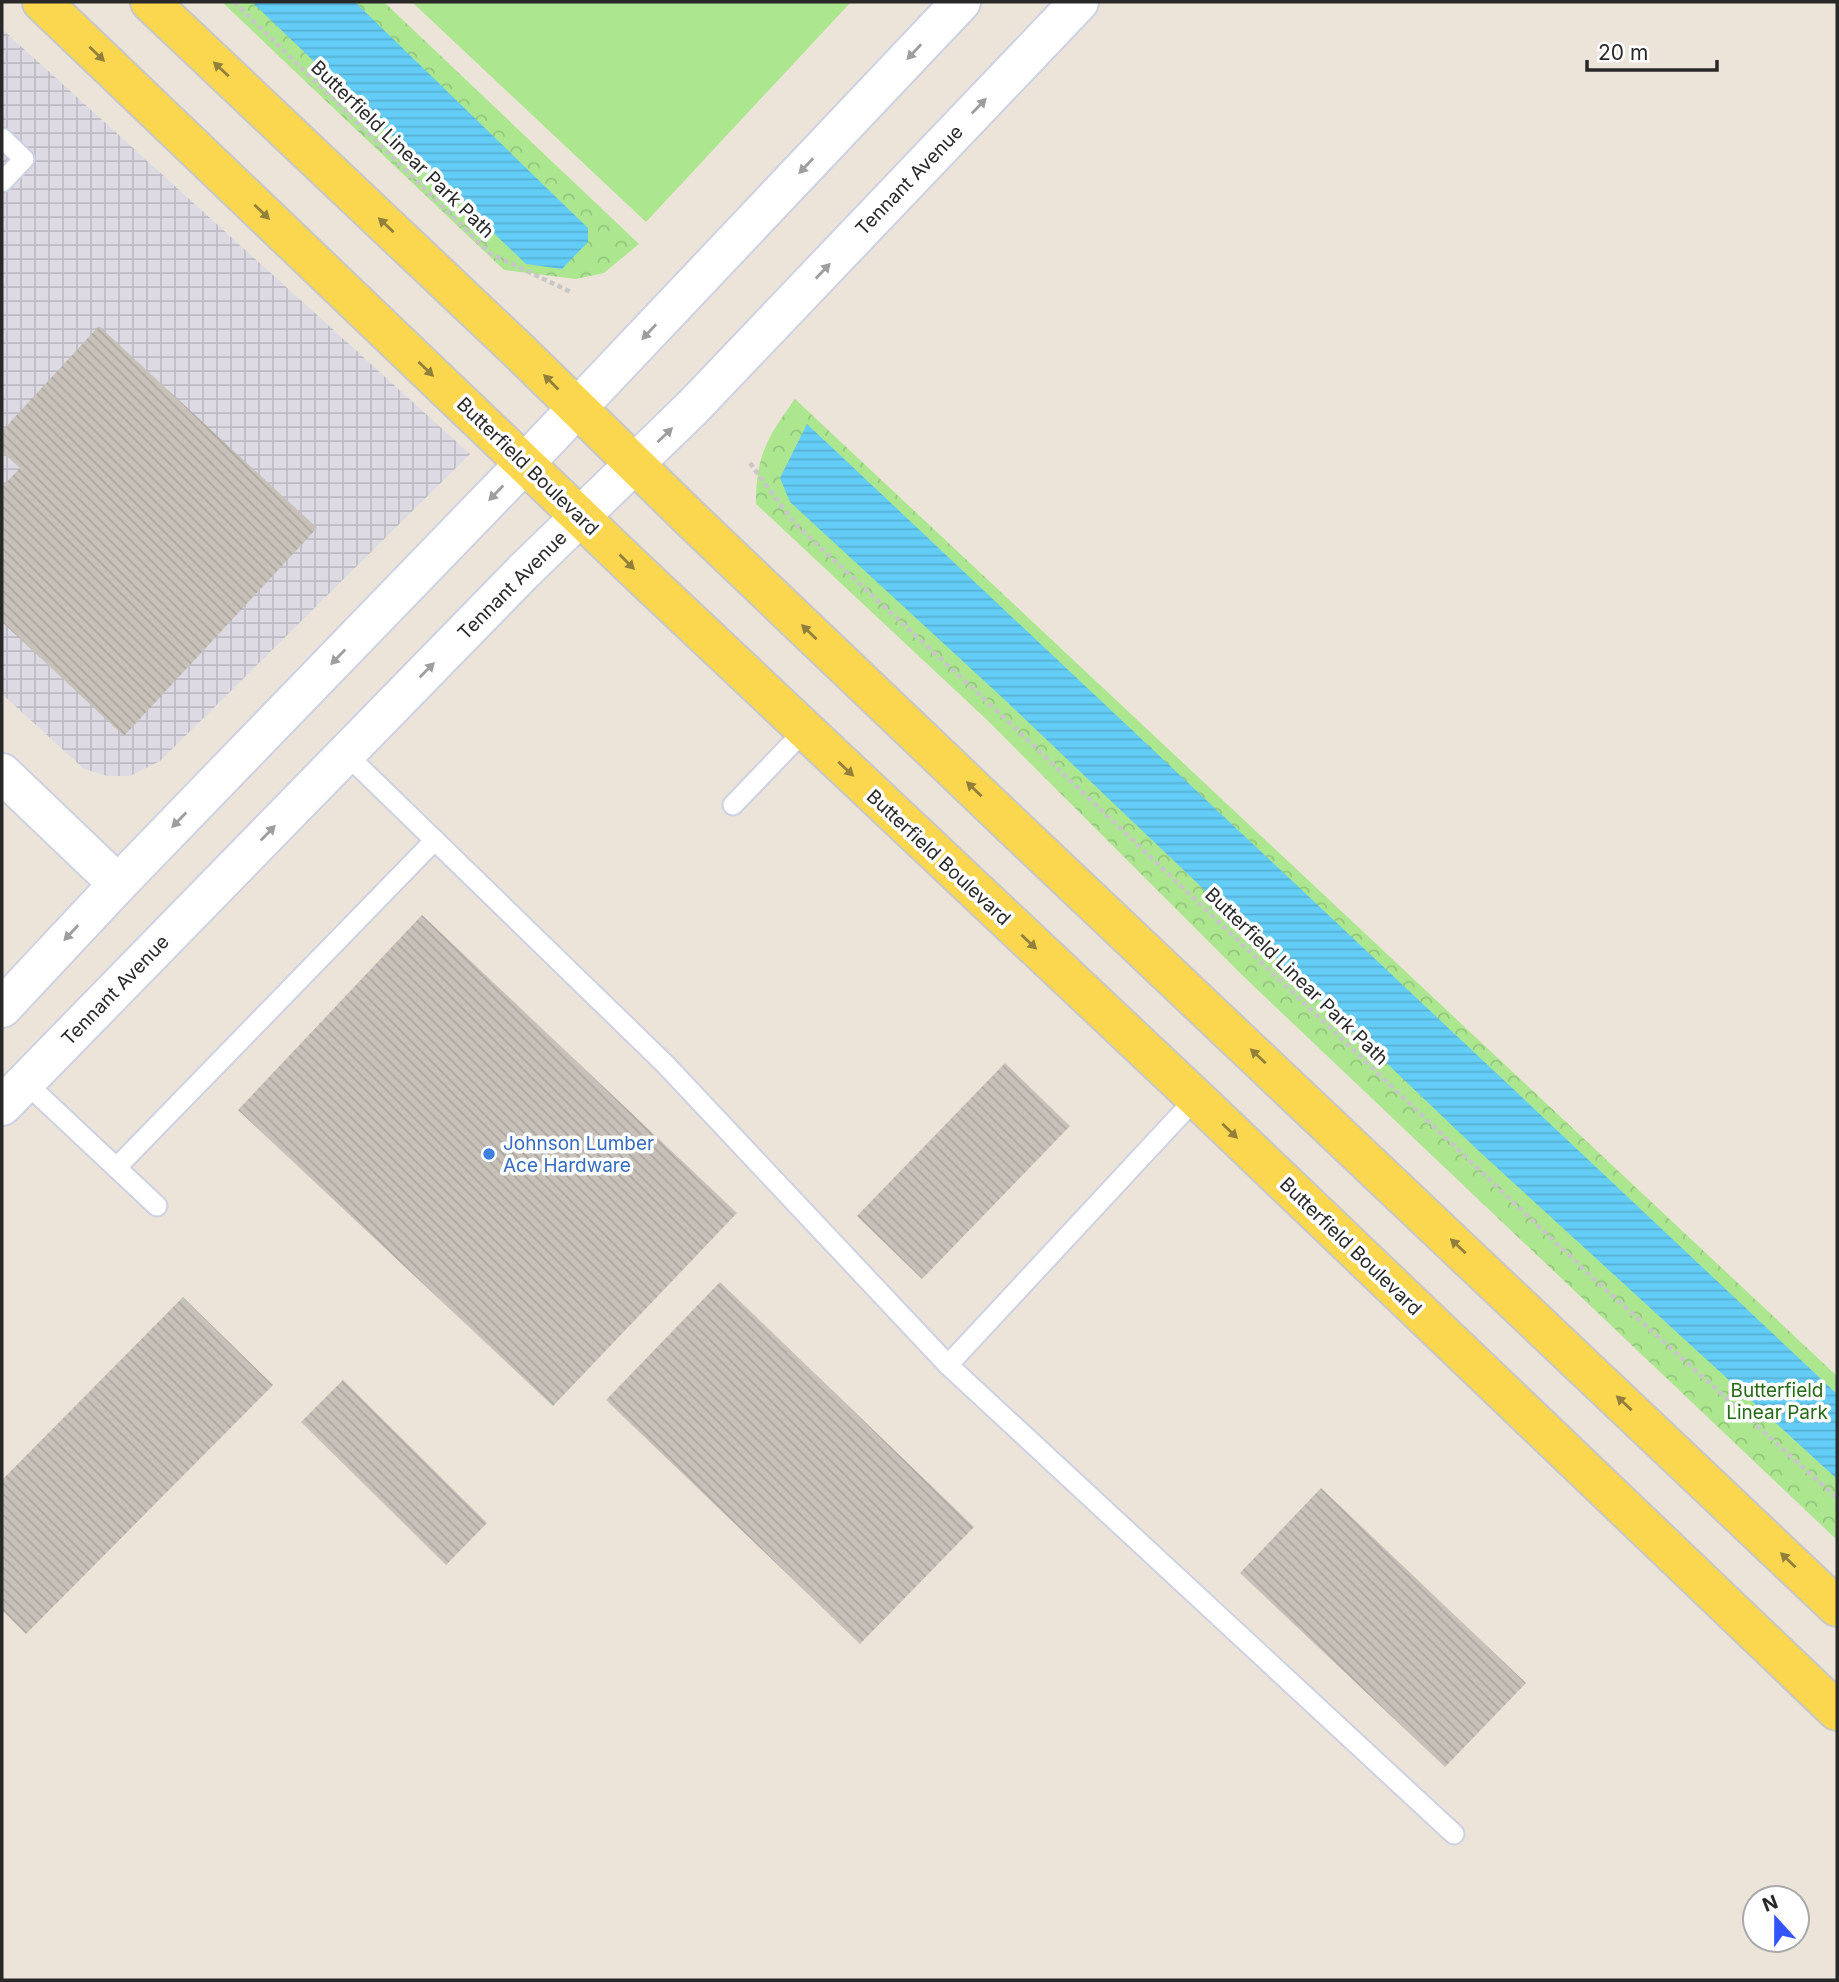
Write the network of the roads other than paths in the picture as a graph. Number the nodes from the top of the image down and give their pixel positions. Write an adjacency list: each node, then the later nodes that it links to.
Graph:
1 (42, 2): 8 (main road, Butterfield Boulevard, one-way to 8)
2 (150, 2): 7 (main road, one-way to 2)
3 (961, 2): 7 (main road, one-way to 7)
4 (1079, 2): 9 (main road, Tennant Avenue, one-way to 4)
5 (2, 138): 6 (lane)
6 (2, 182)
7 (577, 409): 8 (main road); 9 (main road)
8 (526, 463): 10 (main road, Butterfield Boulevard); 16 (main road, one-way to 16)
9 (634, 464): 10 (main road, Tennant Avenue); 23 (main road, one-way to 9)
10 (580, 516): 11 (main road, Butterfield Boulevard, one-way to 11); 12 (main road, Tennant Avenue, one-way to 10)
11 (805, 730): 14 (lane); 19 (main road, Butterfield Boulevard, one-way to 19)
12 (345, 753): 15 (lane); 18 (main road, Tennant Avenue, one-way to 12)
13 (2, 773): 16 (main road)
14 (733, 805)
15 (435, 840): 20 (lane); 22 (lane)
16 (118, 884): 17 (main road, one-way to 17)
17 (2, 1008)
18 (13, 1094): 20 (lane)
19 (1196, 1098): 22 (lane); 24 (main road, Butterfield Boulevard, one-way to 24)
20 (117, 1167): 21 (lane)
21 (157, 1206)
22 (948, 1365): 25 (lane)
23 (1837, 1607)
24 (1837, 1711)
25 (1454, 1835)

